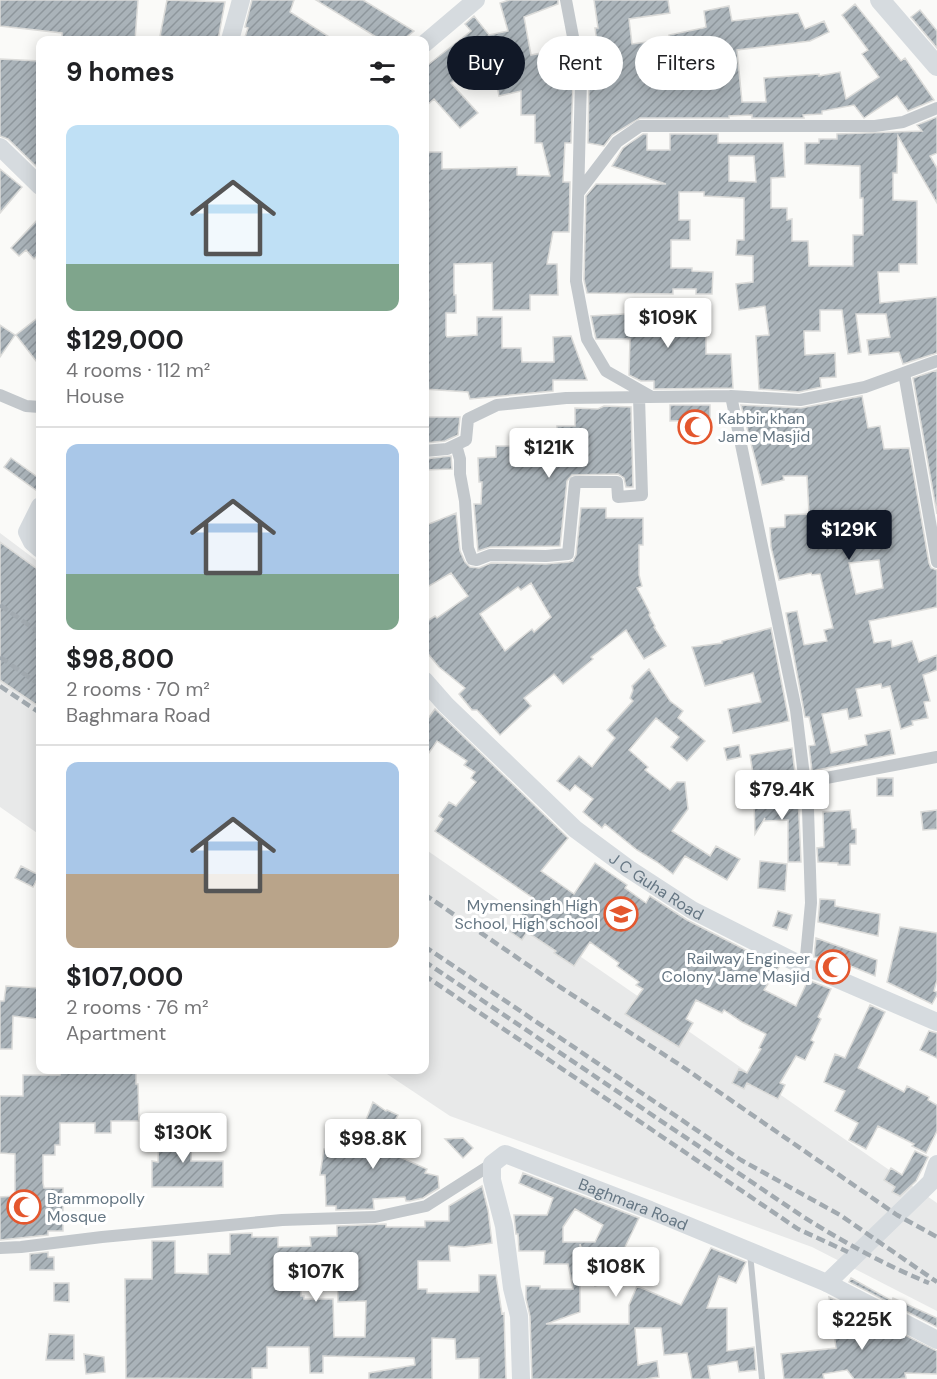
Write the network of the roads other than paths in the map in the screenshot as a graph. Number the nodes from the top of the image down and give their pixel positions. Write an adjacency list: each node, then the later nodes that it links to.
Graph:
1 (241, 0): 5 (street)
2 (476, 0): 6 (street)
3 (566, 0): 11 (street)
4 (880, 0): 7 (main road)
5 (231, 36)
6 (429, 40)
7 (937, 66)
8 (937, 108): 11 (street)
9 (0, 147): 10 (street)
10 (36, 182)
11 (579, 192): 15 (street)
12 (937, 361): 13 (street)
13 (904, 373): 16 (street); 21 (street)
14 (0, 396): 17 (street)
15 (645, 396): 16 (street); 18 (street); 18 (street)
16 (731, 396): 27 (street)
17 (36, 407)
18 (456, 445): 19 (street)
19 (429, 451)
20 (937, 484): 21 (street)
21 (924, 487): 24 (street)
22 (36, 514): 23 (street)
23 (36, 546)
24 (937, 562)
25 (429, 686): 28 (street, J C Guha Road)
26 (937, 757): 27 (street)
27 (805, 782): 28 (street)
28 (805, 967): 29 (street, J C Guha Road)
29 (937, 1022)
30 (492, 1164): 32 (street); 33 (street, Baghmara Road); 36 (street)
31 (937, 1164): 34 (street)
32 (0, 1248)
33 (750, 1253): 34 (street, Baghmara Road); 37 (lane)
34 (827, 1283): 35 (street, Baghmara Road)
35 (937, 1340)
36 (521, 1379)
37 (762, 1379)

